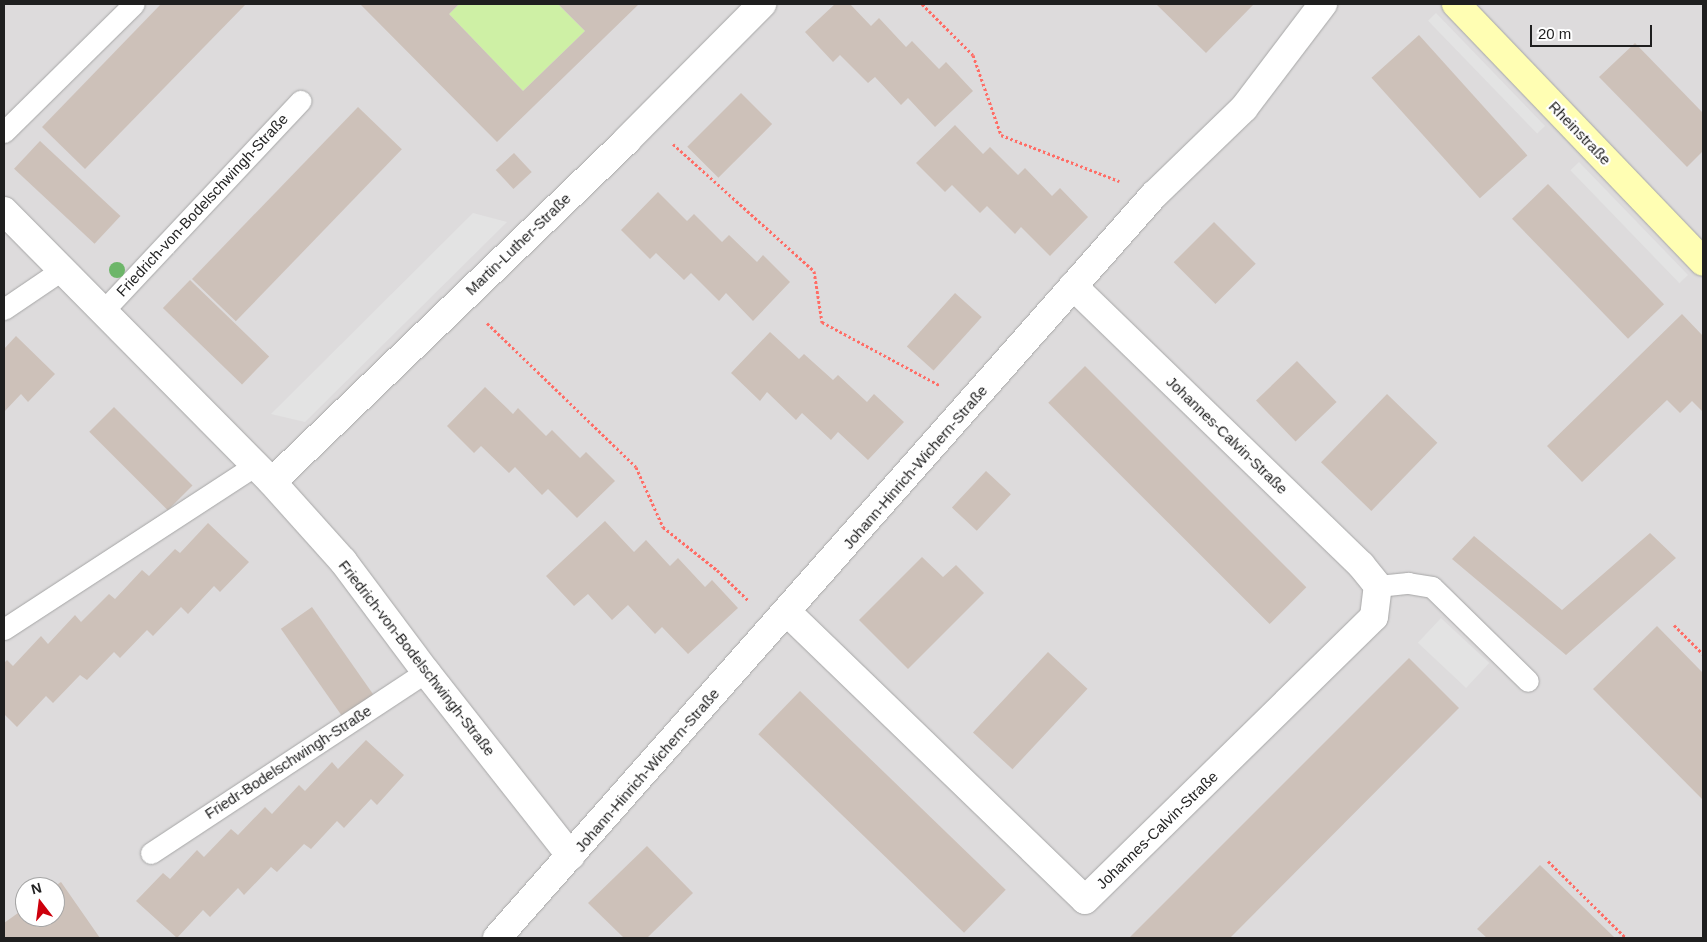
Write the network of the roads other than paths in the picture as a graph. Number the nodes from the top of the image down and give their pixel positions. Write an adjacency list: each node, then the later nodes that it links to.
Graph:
1 (134, 4): 6 (lane)
2 (762, 4): 13 (street, Martin-Luther-Straße)
3 (1323, 4): 10 (street, Johann-Hinrich-Wichern-Straße)
4 (1456, 4): 8 (main road, Rheinstraße)
5 (300, 101): 12 (lane, Friedrich-von-Bodelschwingh-Straße)
6 (4, 132)
7 (4, 211): 9 (street, Friedrich-von-Bodelschwingh-Straße)
8 (1703, 262)
9 (63, 269): 11 (lane); 12 (street, Friedrich-von-Bodelschwingh-Straße)
10 (1073, 286): 14 (street, Johannes-Calvin-Straße); 15 (street, Johann-Hinrich-Wichern-Straße)
11 (4, 309)
12 (104, 310): 13 (street, Friedrich-von-Bodelschwingh-Straße)
13 (264, 474): 16 (lane); 17 (street, Friedrich-von-Bodelschwingh-Straße)
14 (1378, 586): 15 (street, Johannes-Calvin-Straße); 18 (lane)
15 (780, 619): 20 (street, Johann-Hinrich-Wichern-Straße)
16 (4, 629)
17 (426, 672): 19 (lane, Friedr-Bodelschwingh-Straße); 20 (street, Friedrich-von-Bodelschwingh-Straße)
18 (1528, 681)
19 (151, 853)
20 (571, 856): 21 (street, Johann-Hinrich-Wichern-Straße)
21 (506, 935)

